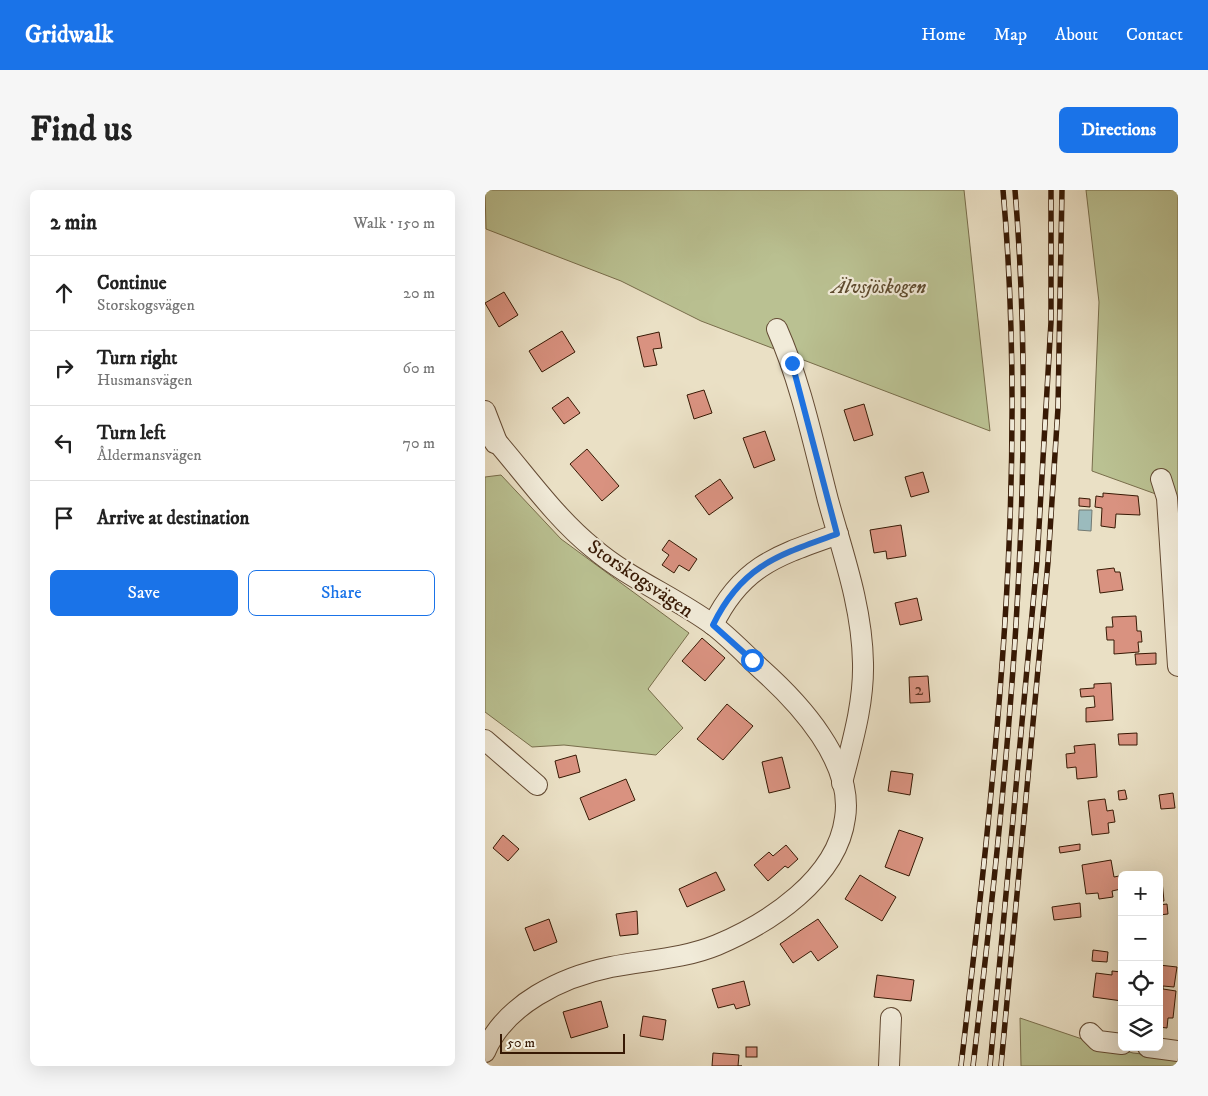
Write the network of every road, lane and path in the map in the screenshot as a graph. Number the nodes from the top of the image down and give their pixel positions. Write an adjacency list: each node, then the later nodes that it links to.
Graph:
1 (777, 329): 5 (street)
2 (485, 411): 3 (street, Storskogsvägen)
3 (489, 442): 6 (street, Storskogsvägen)
4 (1161, 479): 7 (street)
5 (837, 534): 6 (street); 9 (street)
6 (713, 625): 9 (street, Storskogsvägen)
7 (1178, 666)
8 (485, 740): 10 (street)
9 (842, 783): 16 (street, Storskogsvägen)
10 (537, 785)
11 (891, 1018): 17 (street)
12 (1090, 1032): 13 (street)
13 (1118, 1044)
14 (1163, 1049): 15 (street)
15 (1178, 1051)
16 (485, 1052)
17 (889, 1066)

